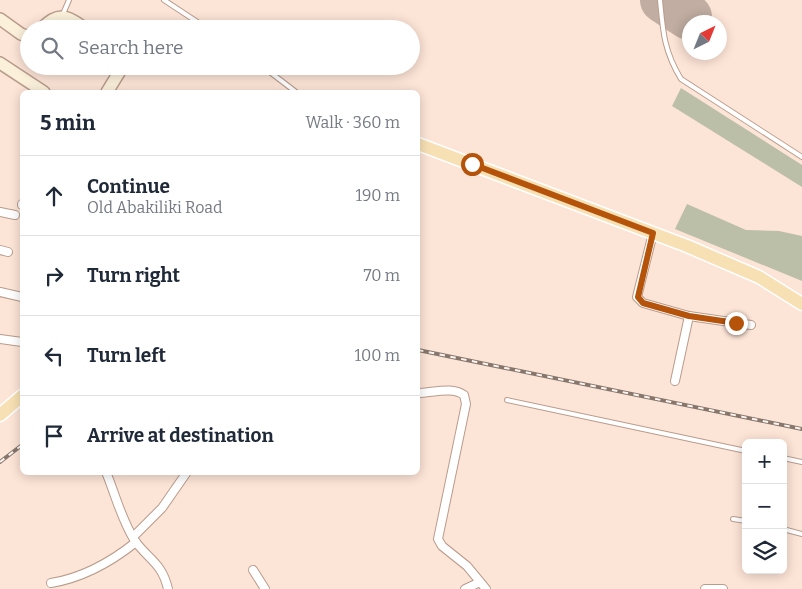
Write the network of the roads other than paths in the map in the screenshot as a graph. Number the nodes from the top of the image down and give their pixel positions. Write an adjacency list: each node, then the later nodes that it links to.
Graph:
1 (69, 0): 4 (lane)
2 (164, 0): 8 (lane)
3 (660, 0): 17 (lane)
4 (62, 16): 6 (street); 7 (street)
5 (0, 19): 9 (street)
6 (51, 20)
7 (73, 20)
8 (194, 20)
9 (20, 33)
10 (0, 63): 13 (street)
11 (117, 75): 14 (street)
12 (274, 75): 15 (lane)
13 (41, 90)
14 (108, 90)
15 (293, 90)
16 (420, 145): 20 (main road)
17 (802, 157)
18 (0, 212): 19 (street)
19 (15, 215)
20 (653, 233): 23 (main road); 24 (street)
21 (0, 292): 22 (street)
22 (20, 297)
23 (802, 304)
24 (689, 316): 25 (street); 28 (street)
25 (751, 325)
26 (0, 339): 27 (street)
27 (20, 342)
28 (676, 381)
29 (420, 393): 44 (street)
30 (20, 398): 32 (main road)
31 (506, 400): 33 (lane)
32 (0, 415)
33 (742, 450)
34 (787, 459): 35 (lane)
35 (802, 462)
36 (107, 475): 42 (street)
37 (185, 475): 42 (street)
38 (733, 519): 39 (lane)
39 (742, 521)
40 (787, 531): 41 (lane)
41 (802, 534)
42 (135, 540): 45 (street); 46 (street)
43 (253, 570): 47 (street)
44 (480, 582): 48 (street); 49 (street)
45 (51, 583)
46 (168, 589)
47 (265, 589)
48 (465, 589)
49 (486, 589)
50 (705, 589): 51 (street)
51 (723, 589)

